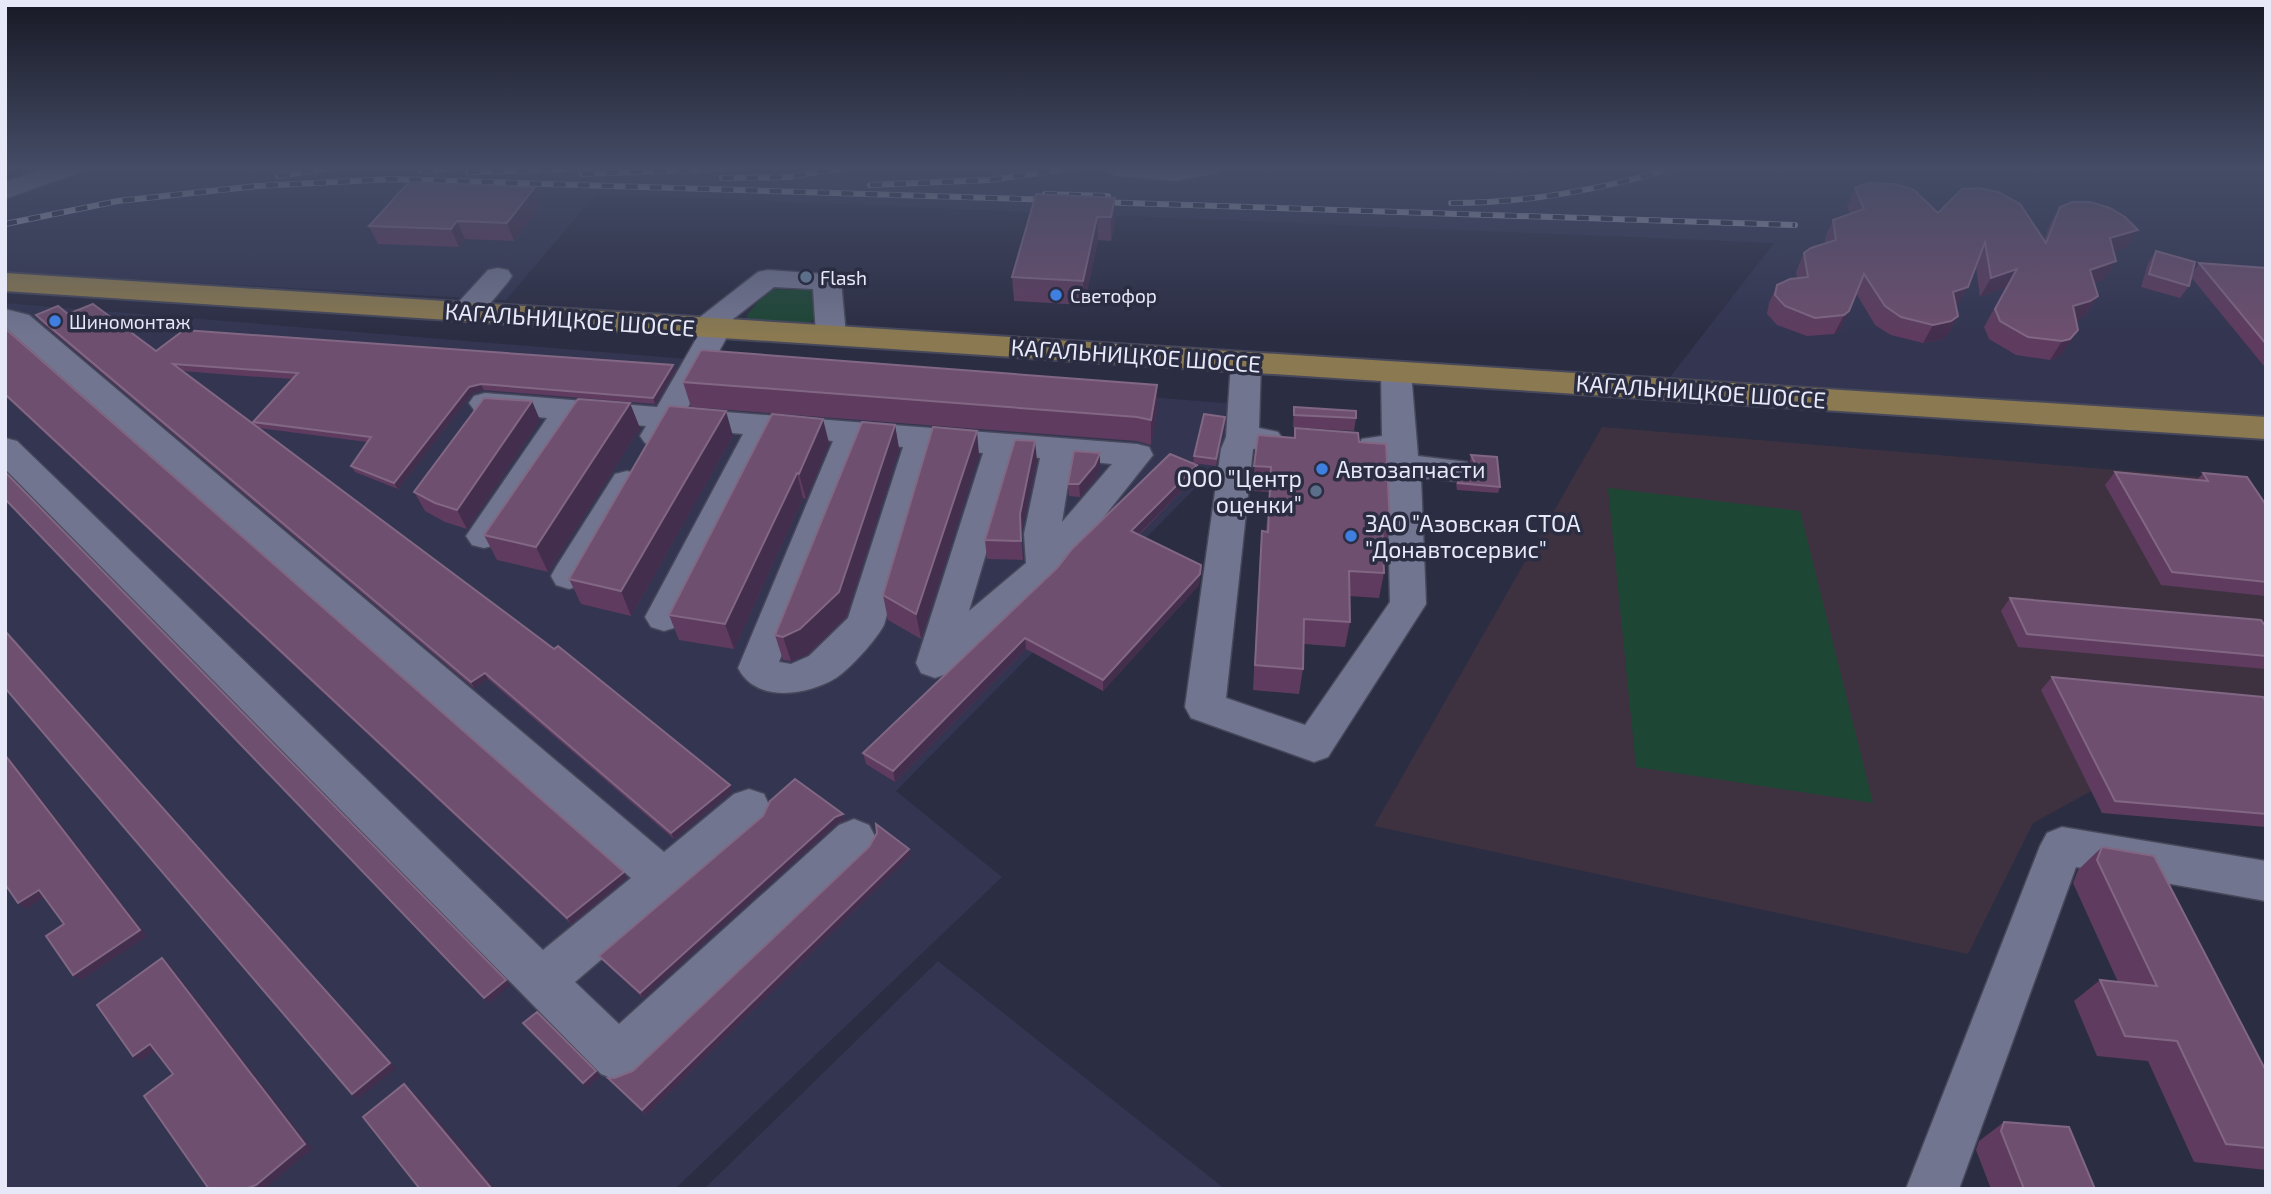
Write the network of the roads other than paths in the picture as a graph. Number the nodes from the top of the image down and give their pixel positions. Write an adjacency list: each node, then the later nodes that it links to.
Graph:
1 (498, 276): 3 (street)
2 (10, 286): 3 (main road, КАГАЛЬНИЦКОЕ ШОССЕ)
3 (465, 312): 5 (main road, КАГАЛЬНИЦКОЕ ШОССЕ)
4 (5, 318): 30 (street)
5 (711, 328): 6 (main road, КАГАЛЬНИЦКОЕ ШОССЕ); 6 (street); 10 (street)
6 (831, 335): 7 (main road, КАГАЛЬНИЦКОЕ ШОССЕ)
7 (1246, 362): 8 (main road, КАГАЛЬНИЦКОЕ ШОССЕ); 15 (street)
8 (1396, 372): 13 (main road, КАГАЛЬНИЦКОЕ ШОССЕ); 22 (street)
9 (568, 410): 10 (street); 11 (street); 24 (street)
10 (667, 417): 12 (street); 26 (street)
11 (467, 425)
12 (764, 425): 14 (street); 27 (street)
13 (2266, 428)
14 (853, 432): 16 (street); 16 (street)
15 (1242, 437): 17 (street); 22 (street)
16 (925, 438): 18 (street)
17 (1294, 441)
18 (1002, 444): 20 (street); 25 (street)
19 (1347, 444): 22 (street)
20 (1058, 448): 25 (street); 25 (street)
21 (5, 449): 32 (street)
22 (1402, 457): 23 (street)
23 (1455, 470)
24 (484, 536)
25 (1044, 567)
26 (569, 576)
27 (664, 617)
28 (749, 807): 30 (street)
29 (854, 838): 32 (street)
30 (664, 879): 32 (street)
31 (2266, 881): 33 (street)
32 (541, 981)
33 (1932, 1189)

